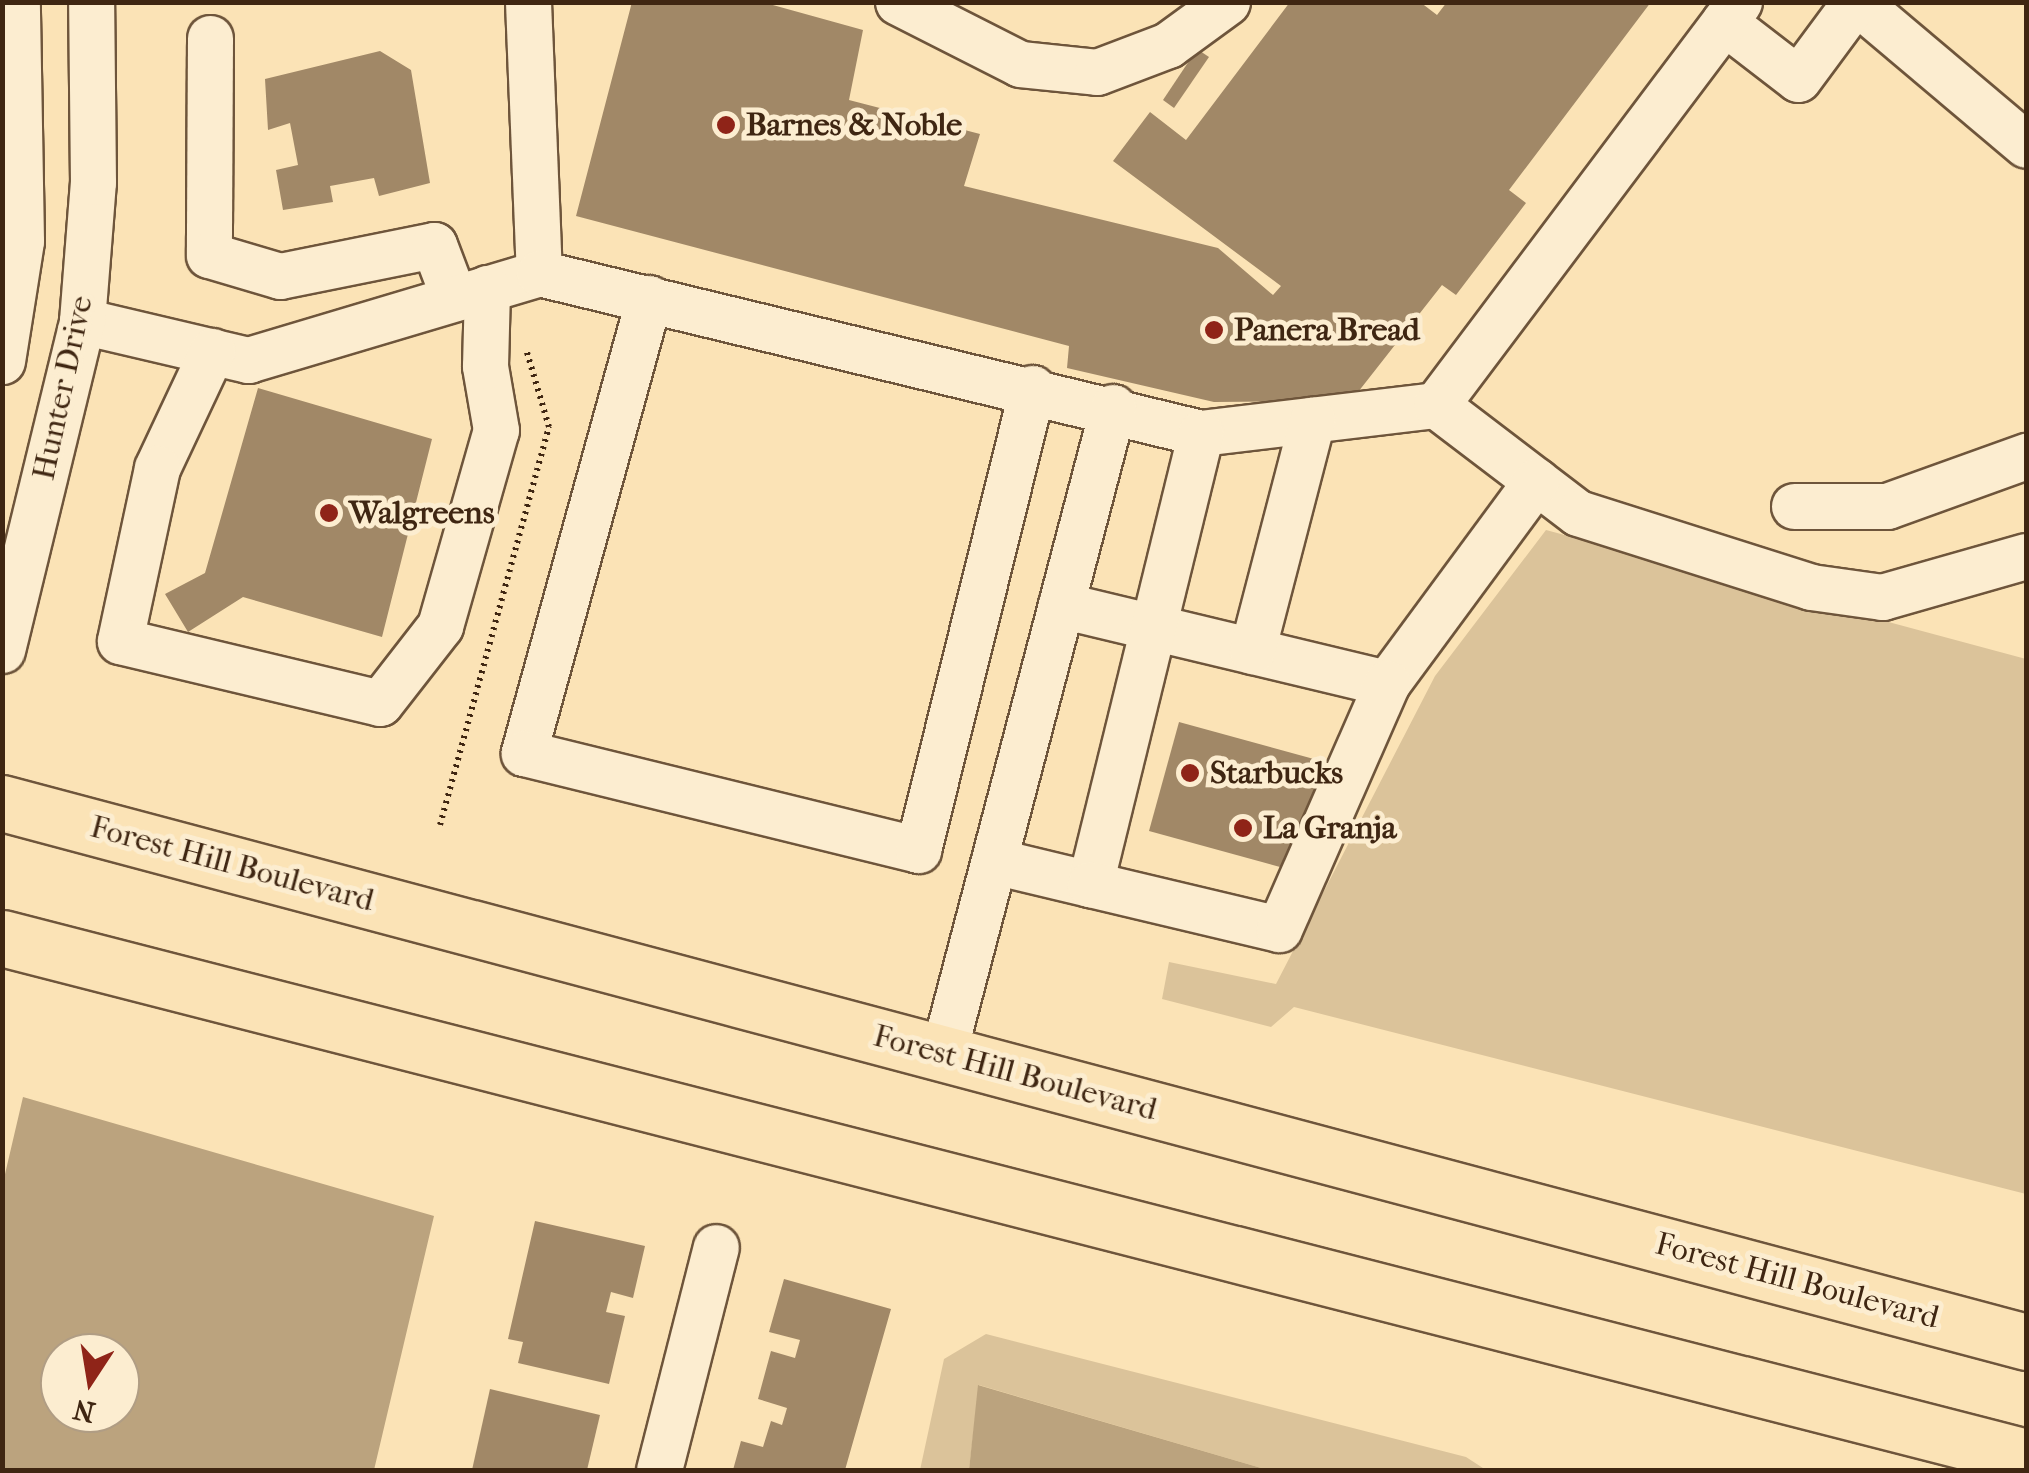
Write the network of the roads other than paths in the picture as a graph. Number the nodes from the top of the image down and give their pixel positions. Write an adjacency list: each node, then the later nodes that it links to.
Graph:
1 (17, 2): 15 (street, Hunter Drive)
2 (90, 2): 13 (street, Hunter Drive)
3 (528, 2): 10 (street)
4 (898, 2): 5 (street)
5 (1227, 2)
6 (1856, 2): 7 (street); 9 (street)
7 (1732, 12): 17 (street)
8 (210, 38): 11 (street)
9 (2026, 145)
10 (540, 273): 11 (street); 12 (street)
11 (470, 293): 14 (street); 14 (street)
12 (649, 298): 16 (street); 16 (street)
13 (82, 321): 14 (street); 27 (street, Hunter Drive)
14 (212, 351)
15 (2, 360)
16 (1032, 388): 18 (street)
17 (1436, 405): 19 (street); 22 (street)
18 (1112, 407): 20 (street); 25 (street)
19 (1312, 420): 20 (street); 28 (street)
20 (1201, 433): 26 (street)
21 (2026, 456): 23 (street)
22 (1536, 480): 24 (street); 29 (street)
23 (1794, 506)
24 (2026, 556)
25 (1061, 605): 26 (street); 31 (street)
26 (1153, 628): 28 (street); 32 (street)
27 (2, 650)
28 (1252, 651): 29 (street)
29 (1387, 684): 32 (street)
30 (2, 803): 34 (main road, Forest Hill Boulevard)
31 (994, 860): 32 (street); 34 (street)
32 (1090, 884)
33 (2, 938): 37 (main road)
34 (943, 1054): 36 (main road, Forest Hill Boulevard)
35 (716, 1247): 38 (street)
36 (2026, 1342)
37 (2026, 1457)
38 (660, 1470)

